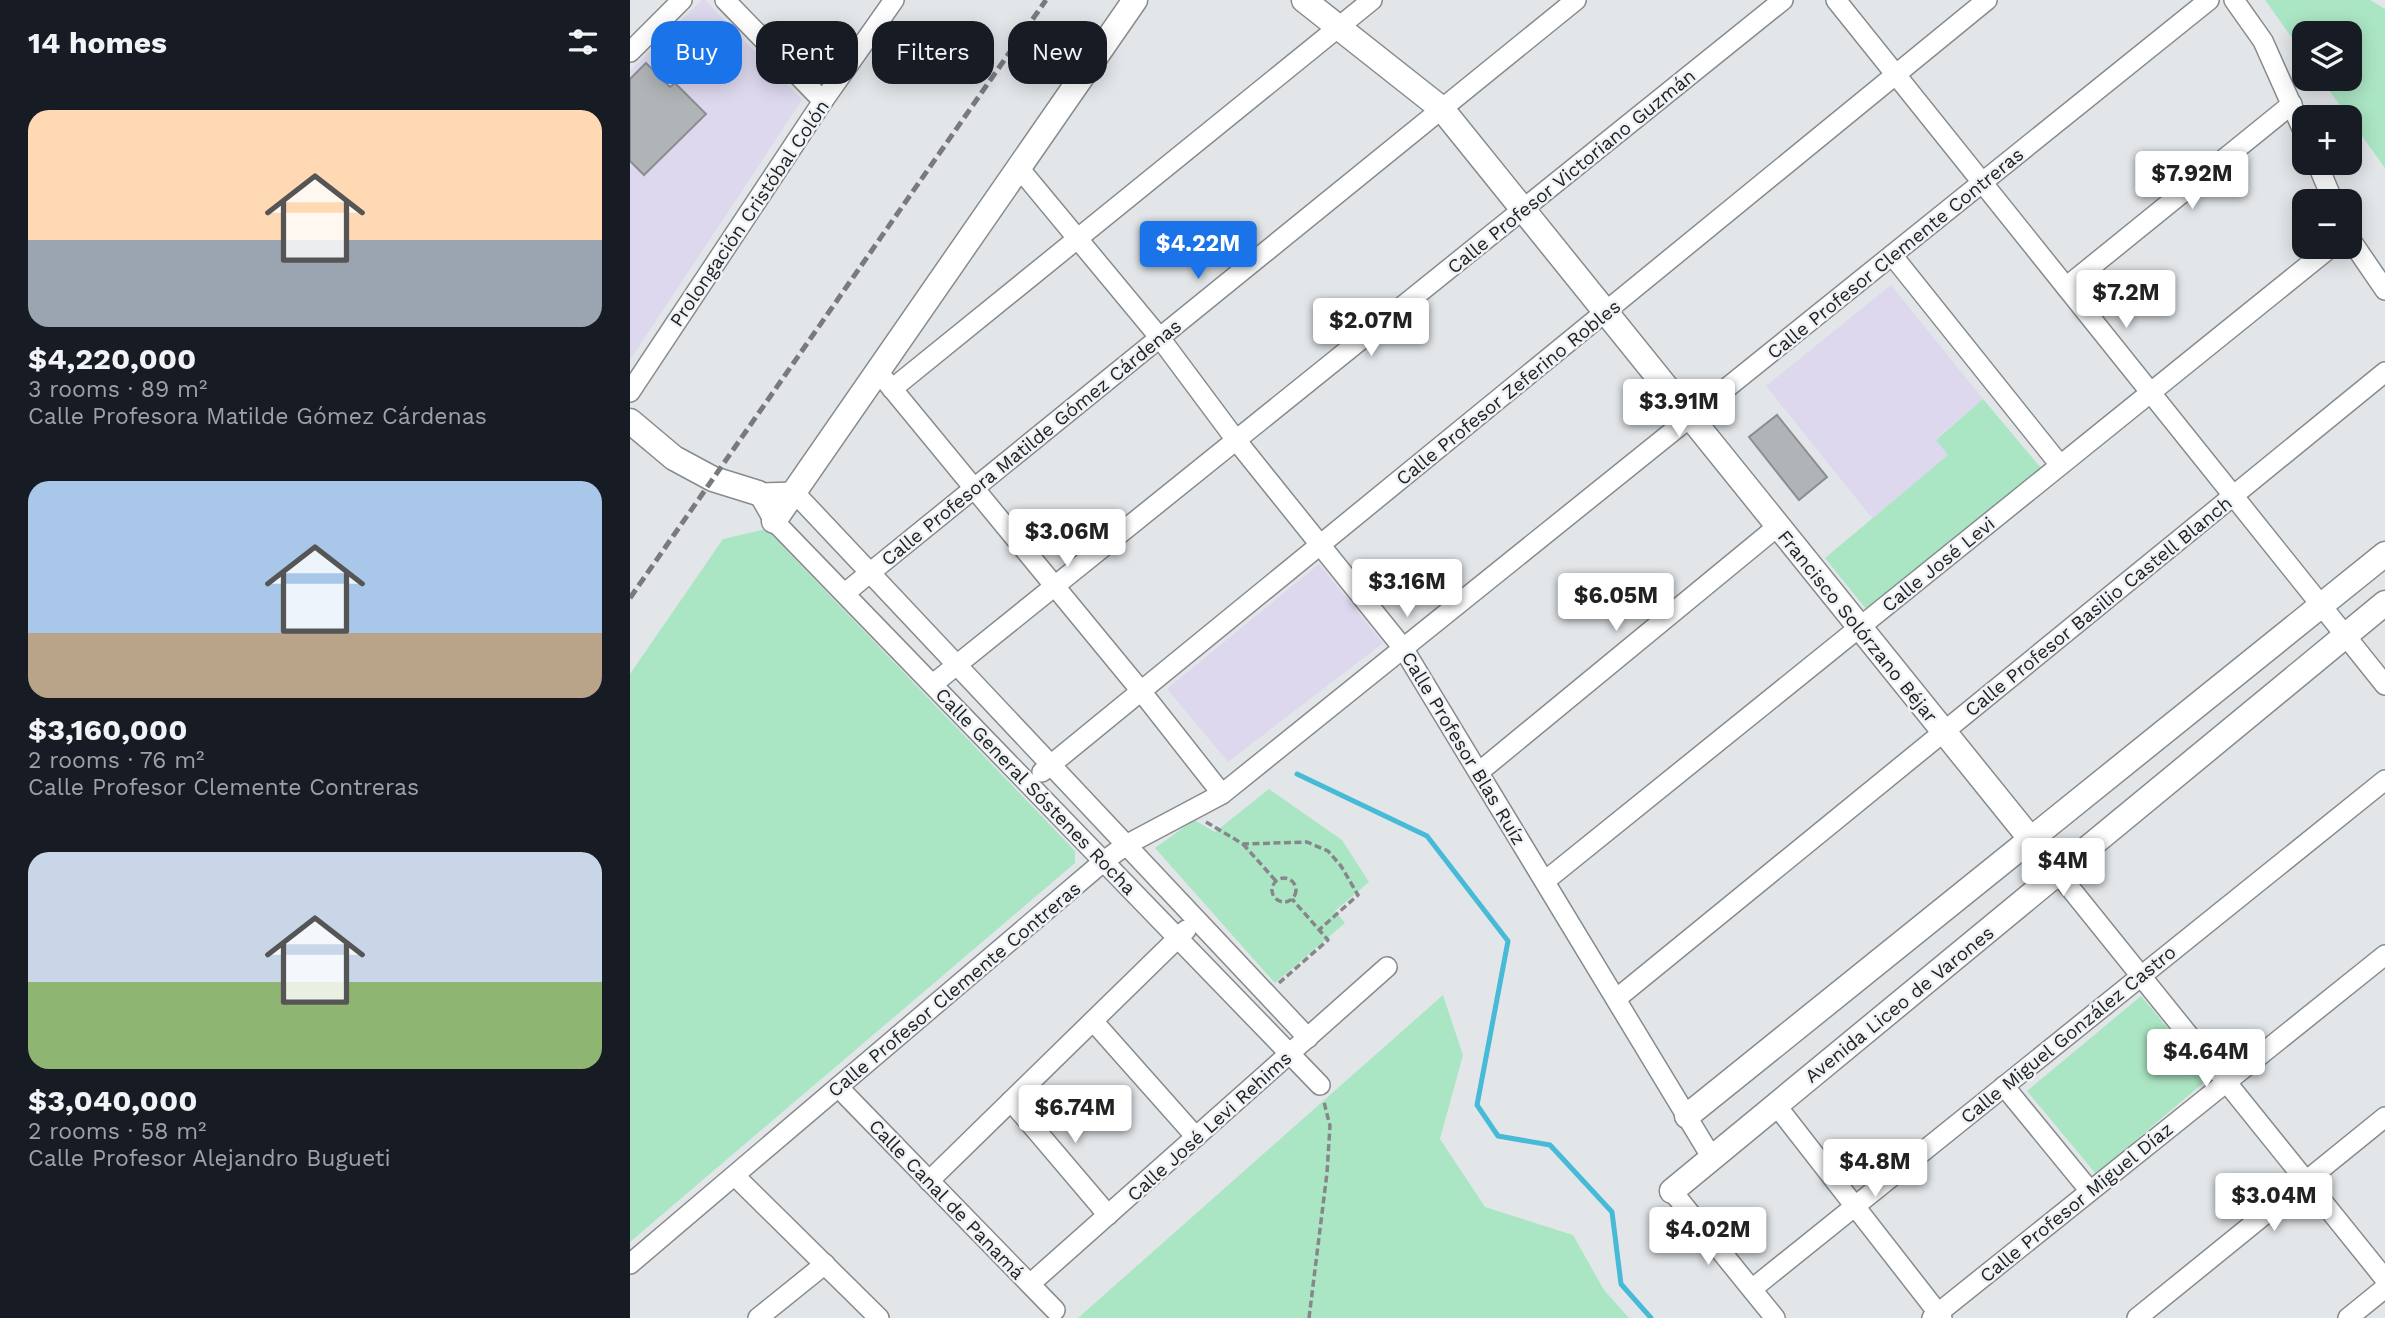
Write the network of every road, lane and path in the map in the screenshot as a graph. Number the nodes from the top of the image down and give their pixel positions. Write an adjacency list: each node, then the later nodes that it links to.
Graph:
1 (682, 0): 16 (street)
2 (725, 0): 18 (street)
3 (894, 0): 18 (street, Prolongación Cristóbal Colón)
4 (1135, 0): 14 (street)
5 (1150, 0): 14 (street)
6 (1304, 0): 15 (street, Francisco Solórzano Béjar)
7 (1372, 0): 15 (street)
8 (1576, 0): 20 (street, Calle Profesora Matilde Gómez Cárdenas)
9 (1783, 0): 23 (street, Calle Profesor Victoriano Guzmán)
10 (1836, 0): 17 (street)
11 (1987, 0): 17 (street, Calle Profesor Zeferino Robles)
12 (2209, 0): 22 (street, Calle Profesor Clemente Contreras)
13 (2234, 0): 19 (street)
14 (1117, 26): 21 (street)
15 (1338, 27): 20 (street, Francisco Solórzano Béjar); 24 (street)
16 (630, 52)
17 (1896, 75): 22 (street); 30 (street, Calle Profesor Zeferino Robles)
18 (823, 101): 34 (street, Prolongación Cristóbal Colón)
19 (2292, 104): 28 (street)
20 (1442, 109): 23 (street, Francisco Solórzano Béjar); 31 (street, Calle Profesora Matilde Gómez Cárdenas)
21 (1019, 168): 24 (street, Calle Profesor Blas Ruíz); 33 (street)
22 (1982, 183): 25 (street, Calle Profesor Clemente Contreras); 28 (street)
23 (1523, 209): 30 (street, Francisco Solórzano Béjar); 38 (street, Calle Profesor Victoriano Guzmán)
24 (1078, 238): 31 (street, Calle Profesor Blas Ruíz); 33 (street)
25 (1892, 255): 36 (street, Calle Profesor Clemente Contreras); 39 (street)
26 (2362, 256): 29 (street)
27 (2316, 259): 35 (street, Calle José Levi)
28 (2066, 287): 35 (street)
29 (2385, 290)
30 (1606, 312): 36 (street, Francisco Solórzano Béjar); 46 (street, Calle Profesor Zeferino Robles)
31 (1160, 338): 38 (street, Calle Profesor Blas Ruíz); 40 (street, Calle Profesora Matilde Gómez Cárdenas)
32 (2385, 372): 43 (street, Calle Profesor Basilio Castell Blanch)
33 (885, 380): 40 (street); 41 (street)
34 (630, 392)
35 (2151, 392): 39 (street, Calle José Levi); 43 (street)
36 (1690, 417): 45 (street, Francisco Solórzano Béjar); 55 (street, Calle Profesor Clemente Contreras)
37 (630, 421): 42 (street)
38 (1236, 440): 46 (street, Calle Profesor Blas Ruíz); 49 (street, Calle Profesor Victoriano Guzmán)
39 (2060, 465): 53 (street, Calle José Levi)
40 (975, 488): 48 (street, Calle Profesora Matilde Gómez Cárdenas); 49 (street)
41 (794, 492): 42 (street); 44 (street); 48 (street, Calle General Sóstenes Rocha)
42 (758, 493): 44 (street, Calle General Sóstenes Rocha)
43 (2233, 496): 52 (street); 60 (street, Calle Profesor Basilio Castell Blanch)
44 (775, 521): 50 (street, Calle General Sóstenes Rocha)
45 (1778, 526): 53 (street, Francisco Solórzano Béjar); 62 (street)
46 (1320, 545): 55 (street, Calle Profesor Blas Ruíz); 59 (street, Calle Profesor Zeferino Robles)
47 (2385, 554): 52 (street)
48 (870, 573): 50 (street, Calle Profesora Matilde Gómez Cárdenas); 56 (street, Calle General Sóstenes Rocha)
49 (1055, 586): 56 (street, Calle Profesor Victoriano Guzmán); 59 (street)
50 (845, 593): 57 (street, Calle General Sóstenes Rocha)
51 (2385, 603): 54 (street, Avenida Liceo de Varones)
52 (2321, 606): 54 (street); 67 (street)
53 (1860, 627): 60 (street, Francisco Solórzano Béjar); 73 (street, Calle José Levi)
54 (2346, 636): 58 (street); 71 (street, Avenida Liceo de Varones)
55 (1404, 648): 62 (street, Calle Profesor Blas Ruíz); 65 (street, Calle Profesor Clemente Contreras)
56 (957, 665): 57 (street, Calle Profesor Victoriano Guzmán); 61 (street, Calle General Sóstenes Rocha)
57 (933, 684): 64 (street, Calle General Sóstenes Rocha)
58 (2385, 685)
59 (1141, 691): 61 (street, Calle Profesor Zeferino Robles); 65 (street)
60 (1944, 732): 67 (street, Francisco Solórzano Béjar); 82 (street, Calle Profesor Basilio Castell Blanch)
61 (1051, 765): 64 (street, Calle Profesor Zeferino Robles); 69 (street, Calle General Sóstenes Rocha)
62 (1479, 772): 73 (street, Calle Profesor Blas Ruíz)
63 (2385, 780): 80 (street, Calle Miguel González Castro)
64 (1028, 782): 70 (street, Calle General Sóstenes Rocha)
65 (1222, 794): 69 (street, Calle Profesor Clemente Contreras)
66 (1203, 821): 68 (path)
67 (2031, 839): 71 (street, Francisco Solórzano Béjar); 92 (street)
68 (1243, 844): 72 (path); 76 (path)
69 (1126, 845): 70 (street, Calle Profesor Clemente Contreras); 75 (street, Calle General Sóstenes Rocha)
70 (1104, 861): 77 (street, Calle General Sóstenes Rocha); 89 (street, Calle Profesor Clemente Contreras)
71 (2058, 873): 80 (street, Francisco Solórzano Béjar); 91 (street, Avenida Liceo de Varones)
72 (1276, 881): 74 (path); 74 (path)
73 (1545, 881): 82 (street, Calle Profesor Blas Ruíz)
74 (1292, 899): 76 (path)
75 (1196, 920): 77 (street); 81 (street, Calle General Sóstenes Rocha)
76 (1320, 930): 81 (path)
77 (1178, 937): 83 (street); 85 (street, Calle General Sóstenes Rocha)
78 (2385, 955): 86 (street, Calle Profesor Miguel Díaz)
79 (1387, 967): 84 (street, Calle José Levi Rehims)
80 (2141, 976): 86 (street, Francisco Solórzano Béjar); 88 (street, Calle Miguel González Castro)
81 (1266, 994): 84 (street, Calle General Sóstenes Rocha)
82 (1616, 999): 92 (street, Calle Profesor Blas Ruíz)
83 (1093, 1021): 90 (street); 94 (street)
84 (1307, 1038): 85 (street, Calle José Levi Rehims)
85 (1290, 1053): 87 (street, Calle General Sóstenes Rocha); 94 (street, Calle José Levi Rehims)
86 (2226, 1082): 98 (street, Francisco Solórzano Béjar); 100 (street, Calle Profesor Miguel Díaz)
87 (1320, 1085): 113 (path)
88 (2004, 1086): 100 (street); 101 (street, Calle Miguel González Castro)
89 (839, 1088): 96 (street, Calle Profesor Clemente Contreras); 97 (street, Calle Canal de Panamá)
90 (1011, 1101): 97 (street); 102 (street)
91 (1776, 1105): 95 (street, Avenida Liceo de Varones); 101 (street)
92 (1687, 1116): 95 (street, Calle Profesor Blas Ruíz)
93 (2385, 1117): 98 (street)
94 (1196, 1137): 102 (street, Calle José Levi Rehims)
95 (1712, 1158): 99 (street, Avenida Liceo de Varones)
96 (735, 1176): 103 (street, Calle Profesor Clemente Contreras); 104 (street)
97 (929, 1181): 106 (street, Calle Canal de Panamá)
98 (2306, 1181): 105 (street, Francisco Solórzano Béjar); 115 (street)
99 (1672, 1191): 108 (street)
100 (2090, 1191): 110 (street, Calle Profesor Miguel Díaz)
101 (1854, 1206): 108 (street, Calle Miguel González Castro); 110 (street)
102 (1108, 1215): 106 (street, Calle José Levi Rehims)
103 (630, 1264)
104 (825, 1264): 111 (street); 112 (street)
105 (2385, 1279)
106 (1030, 1284): 109 (street, Calle Canal de Panamá)
107 (2385, 1288): 116 (street)
108 (1752, 1289): 114 (street)
109 (1055, 1310)
110 (1937, 1316)
111 (758, 1318)
112 (879, 1318)
113 (1309, 1318)
114 (1775, 1318)
115 (2137, 1318)
116 (2348, 1318)

